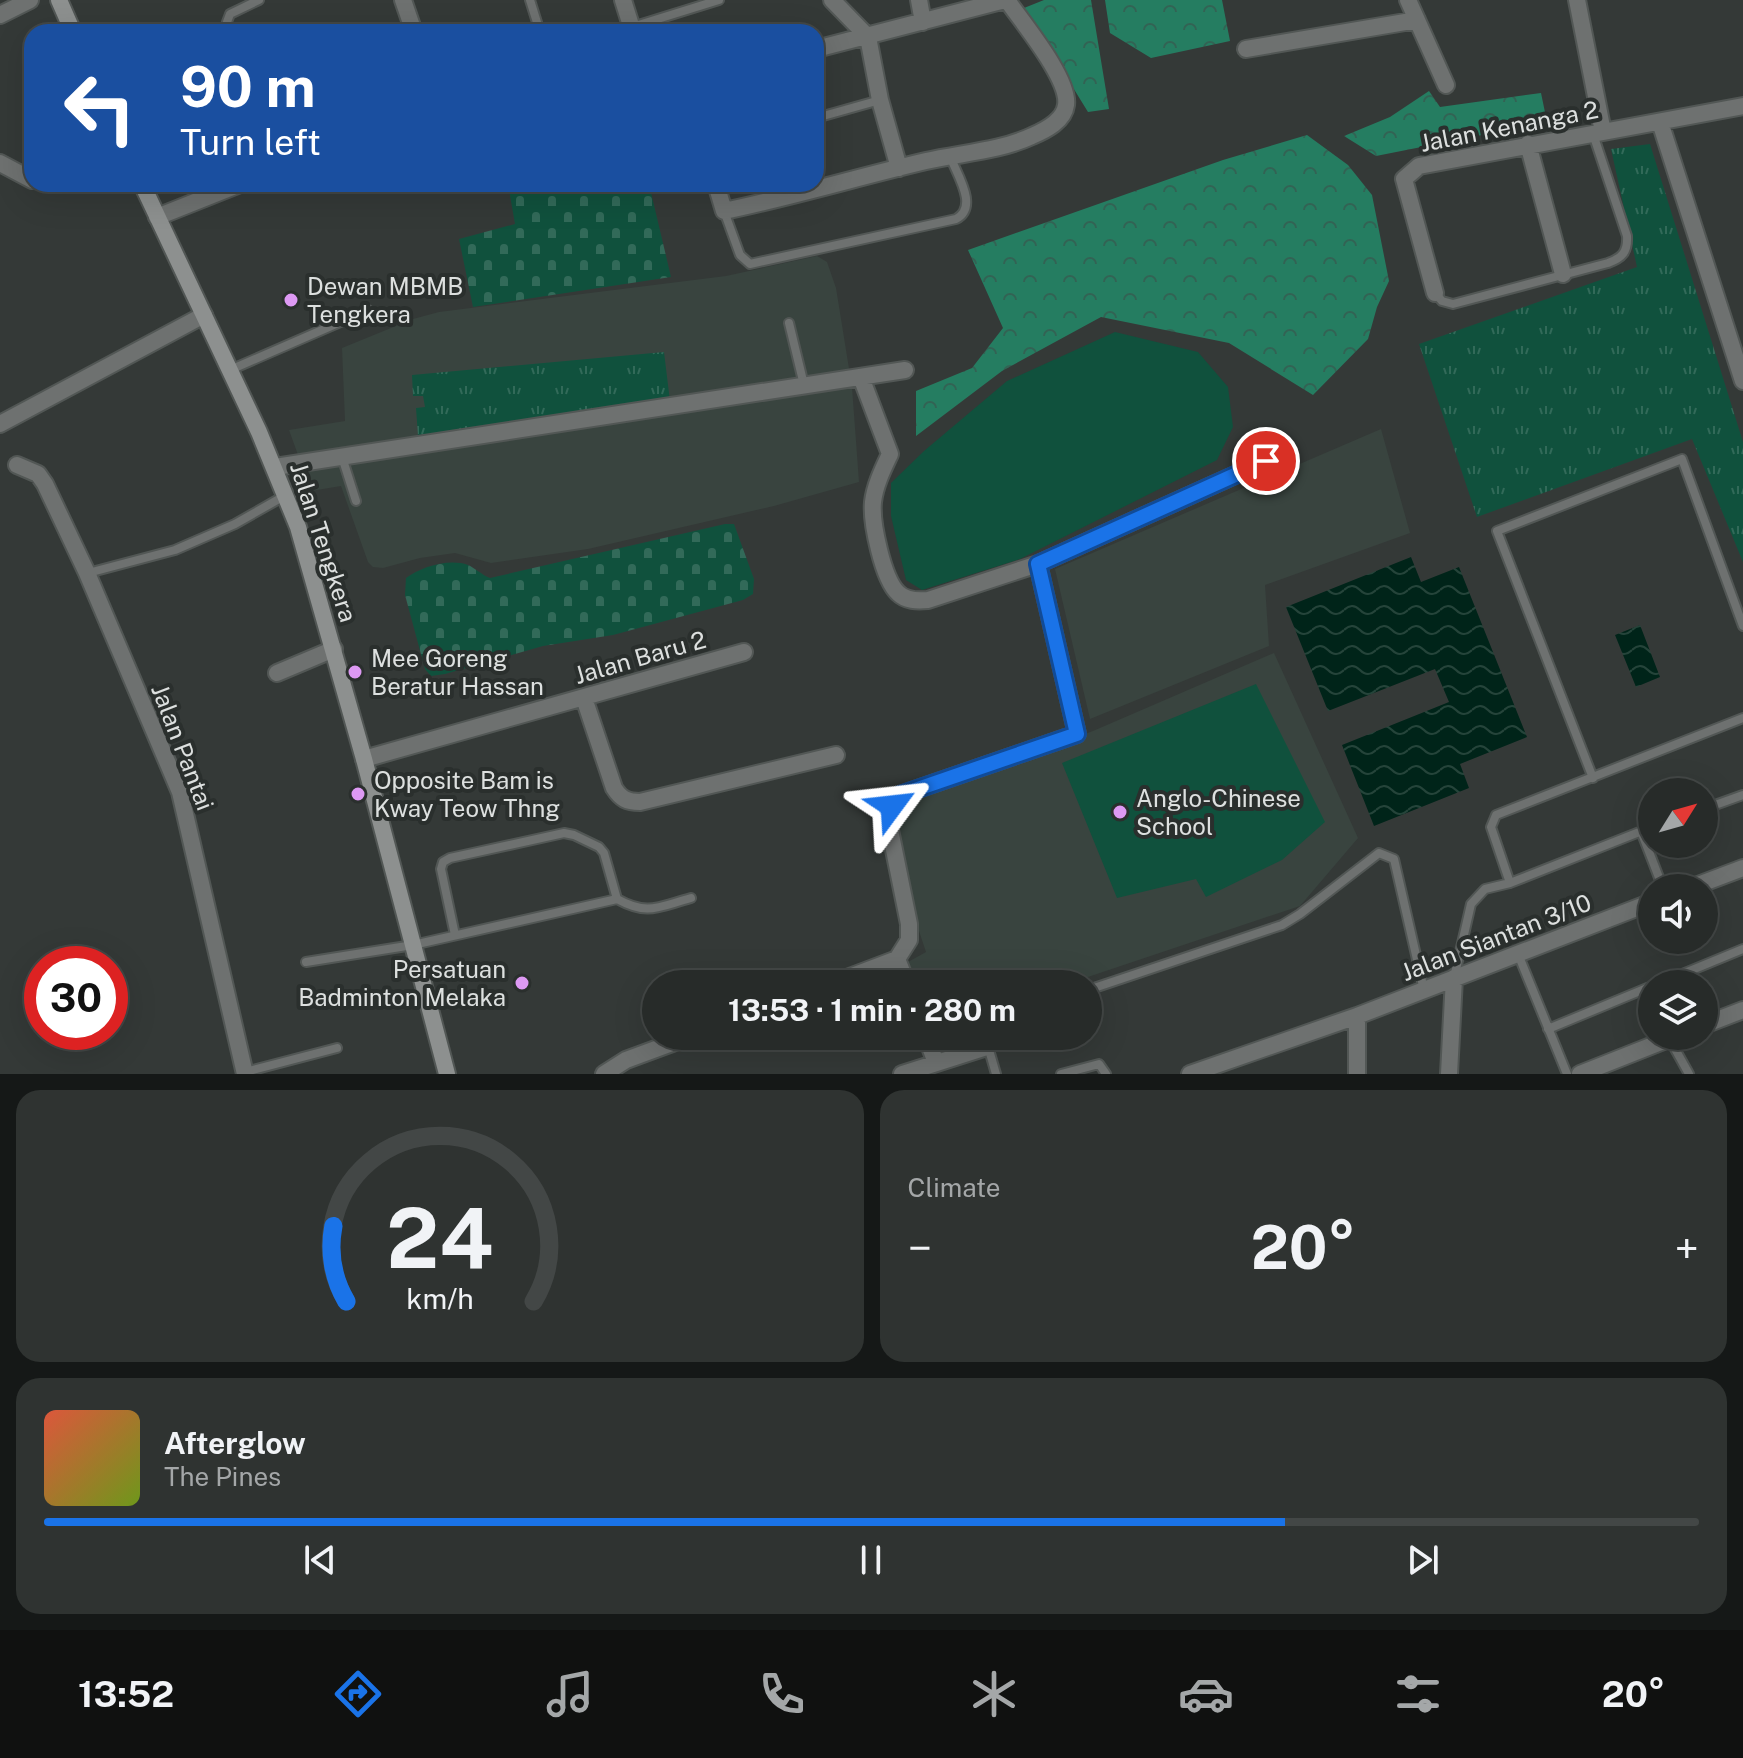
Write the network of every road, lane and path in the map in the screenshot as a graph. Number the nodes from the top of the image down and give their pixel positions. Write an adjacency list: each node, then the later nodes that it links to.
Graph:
1 (30, 0): 13 (street)
2 (59, 0): 16 (main road)
3 (259, 0): 17 (lane)
4 (403, 0): 18 (street)
5 (530, 0): 19 (lane)
6 (623, 0): 20 (street)
7 (719, 0): 21 (lane)
8 (832, 0): 22 (street)
9 (919, 0): 15 (street)
10 (1006, 0): 15 (street); 32 (street)
11 (1408, 0): 14 (street)
12 (1577, 0): 30 (street)
13 (0, 15)
14 (1417, 20): 24 (street); 25 (street)
15 (923, 22): 22 (street)
16 (70, 24)
17 (228, 24)
18 (411, 24)
19 (538, 24)
20 (630, 24)
21 (647, 24)
22 (868, 37): 23 (street); 26 (street)
23 (824, 47)
24 (1246, 49)
25 (1446, 85)
26 (880, 100): 28 (lane); 34 (street)
27 (1743, 106): 29 (street, Jalan Kenanga 2)
28 (824, 116)
29 (1660, 122): 30 (street, Jalan Kenanga 2); 50 (street)
30 (1598, 133): 31 (street, Jalan Kenanga 2); 43 (lane)
31 (1528, 144): 43 (street); 44 (street, Jalan Kenanga 2)
32 (949, 156): 34 (street); 41 (lane)
33 (0, 163): 35 (street)
34 (899, 168): 36 (street)
35 (24, 176)
36 (824, 186)
37 (146, 192): 42 (main road, Jalan Tengkera)
38 (220, 192): 42 (street)
39 (718, 192): 41 (street)
40 (801, 192): 41 (street)
41 (724, 211)
42 (157, 217): 46 (main road, Jalan Tengkera)
43 (1563, 274): 44 (lane)
44 (1435, 293)
45 (368, 310): 48 (lane)
46 (204, 315): 48 (main road, Jalan Tengkera); 53 (street)
47 (789, 323): 52 (lane)
48 (230, 370): 57 (main road, Jalan Tengkera)
49 (905, 370): 51 (street)
50 (1742, 376)
51 (861, 377): 52 (street); 60 (street)
52 (804, 386): 54 (street)
53 (0, 424)
54 (342, 457): 57 (street); 59 (lane)
55 (1266, 461): 60 (street)
56 (17, 465): 61 (street, Jalan Pantai)
57 (275, 467): 58 (main road, Jalan Tengkera)
58 (287, 494): 61 (lane); 63 (main road, Jalan Tengkera)
59 (356, 501)
60 (1038, 564): 84 (street)
61 (89, 579): 105 (street, Jalan Pantai)
62 (1743, 626): 70 (lane)
63 (334, 649): 65 (street); 69 (main road, Jalan Tengkera)
64 (744, 652): 66 (street, Jalan Baru 2)
65 (277, 673)
66 (584, 698): 68 (street); 69 (street, Jalan Baru 2)
67 (1743, 718): 70 (lane)
68 (836, 755)
69 (364, 759): 81 (main road, Jalan Tengkera)
70 (1593, 778): 76 (lane)
71 (1743, 795): 72 (lane)
72 (1718, 804)
73 (1638, 832): 76 (lane)
74 (1742, 871): 75 (street)
75 (1718, 879)
76 (1510, 883): 89 (lane)
77 (691, 898): 78 (lane)
78 (617, 899): 80 (lane); 80 (lane)
79 (1638, 907): 83 (street, Jalan Siantan 3/10)
80 (455, 935): 81 (lane)
81 (413, 945): 85 (lane); 106 (main road, Jalan Tengkera)
82 (1743, 949): 88 (lane)
83 (1518, 954): 89 (street, Jalan Siantan 3/10); 96 (lane)
84 (897, 959): 86 (street); 87 (street)
85 (306, 962)
86 (868, 970)
87 (901, 970)
88 (1692, 970)
89 (1454, 978): 91 (street, Jalan Siantan 3/10); 114 (street)
90 (1102, 985): 91 (lane)
91 (1424, 990): 94 (street, Jalan Siantan 3/10)
92 (1638, 992): 96 (lane)
93 (1743, 1010): 95 (street)
94 (1357, 1016): 112 (street, Jalan Siantan 3/10); 113 (street)
95 (1718, 1020)
96 (1548, 1029): 115 (lane)
97 (337, 1048): 105 (lane)
98 (653, 1050): 107 (street)
99 (931, 1050): 104 (street)
100 (966, 1050): 104 (street)
101 (989, 1050): 109 (lane)
102 (1640, 1050): 116 (street)
103 (1678, 1050): 117 (lane)
104 (936, 1063): 108 (street)
105 (244, 1073)
106 (447, 1074)
107 (604, 1074)
108 (902, 1074)
109 (996, 1074)
110 (1061, 1074): 111 (lane)
111 (1106, 1074)
112 (1190, 1074)
113 (1357, 1074)
114 (1449, 1074)
115 (1567, 1074)
116 (1580, 1074)
117 (1689, 1074)

